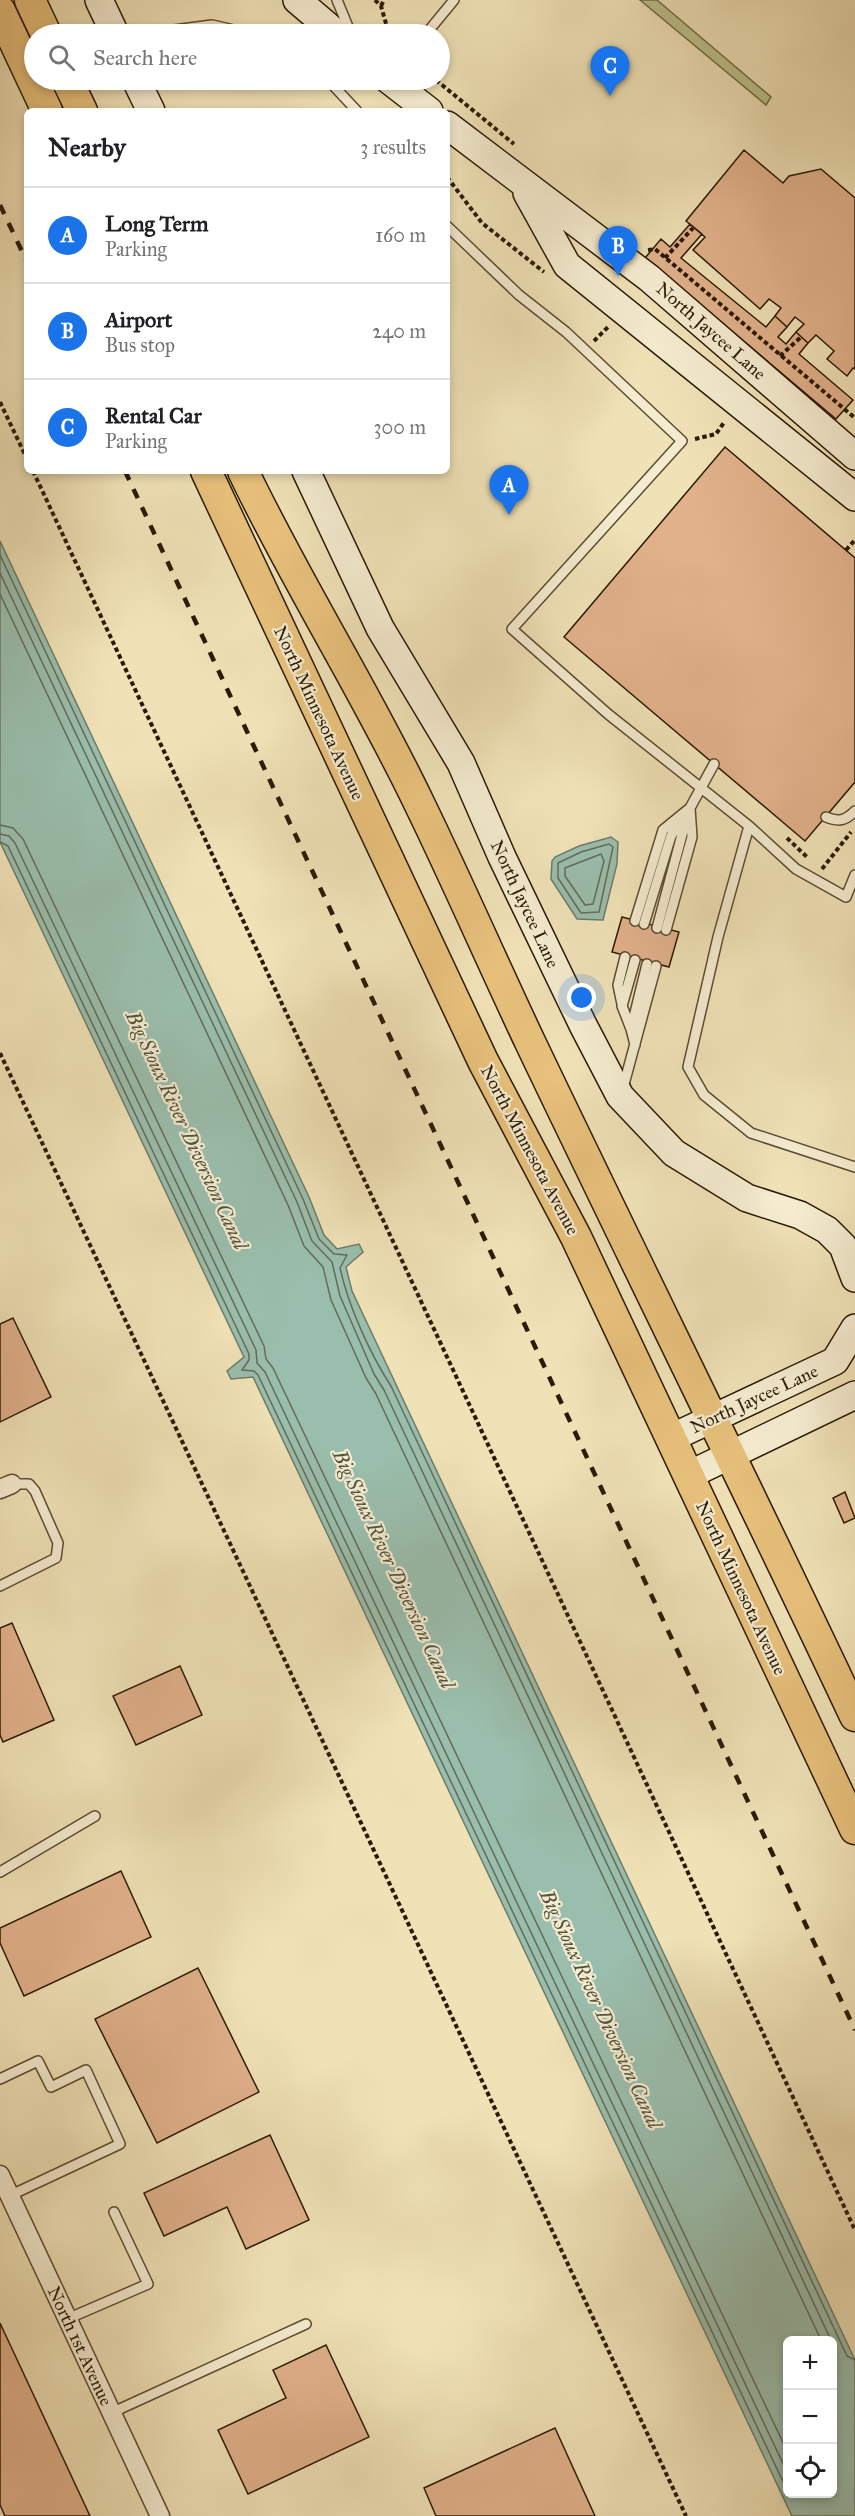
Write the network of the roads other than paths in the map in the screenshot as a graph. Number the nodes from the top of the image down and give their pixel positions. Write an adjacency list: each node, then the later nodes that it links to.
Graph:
1 (30, 0): 7 (main road)
2 (99, 0): 8 (main road)
3 (297, 0): 9 (main road)
4 (337, 0): 10 (lane)
5 (454, 0): 11 (lane)
6 (0, 11): 12 (main road)
7 (41, 24)
8 (110, 24)
9 (326, 24)
10 (347, 24)
11 (434, 24)
12 (24, 62)
13 (37, 90): 18 (main road)
14 (72, 90): 19 (main road)
15 (141, 90): 20 (main road)
16 (337, 90): 21 (lane)
17 (402, 90): 22 (main road)
18 (46, 108)
19 (81, 108)
20 (150, 108)
21 (354, 108)
22 (425, 108)
23 (450, 127): 24 (main road, North Jaycee Lane)
24 (522, 183): 26 (main road, North Jaycee Lane); 30 (main road)
25 (450, 229): 32 (lane)
26 (855, 456)
27 (207, 474): 51 (main road, North Minnesota Avenue)
28 (244, 474): 50 (main road)
29 (307, 474): 43 (main road, North Jaycee Lane)
30 (855, 497)
31 (714, 764): 32 (lane)
32 (700, 790): 33 (lane); 36 (lane)
33 (690, 808): 38 (lane); 39 (lane)
34 (855, 811): 35 (lane)
35 (826, 817)
36 (748, 826): 37 (lane); 44 (lane)
37 (855, 875)
38 (640, 923)
39 (661, 929)
40 (630, 958): 41 (lane)
41 (631, 1029): 42 (lane); 42 (lane)
42 (635, 1046): 43 (lane)
43 (620, 1096): 45 (main road, North Jaycee Lane)
44 (855, 1167)
45 (800, 1215): 46 (main road); 47 (main road, North Jaycee Lane)
46 (855, 1228)
47 (855, 1278)
48 (855, 1328): 50 (main road, North Jaycee Lane)
49 (855, 1395): 52 (main road)
50 (714, 1418): 51 (main road, North Jaycee Lane); 52 (main road)
51 (671, 1438): 53 (main road, North Minnesota Avenue)
52 (732, 1455): 53 (main road); 56 (main road)
53 (688, 1475): 58 (main road, North Minnesota Avenue)
54 (6, 1487): 55 (lane)
55 (0, 1586)
56 (855, 1716)
57 (95, 1816): 59 (lane)
58 (855, 1829)
59 (0, 1872)
60 (0, 2079): 62 (lane)
61 (0, 2175): 62 (street, North 1st Avenue)
62 (9, 2196): 64 (street, North 1st Avenue)
63 (114, 2212): 64 (lane)
64 (67, 2319): 66 (street, North 1st Avenue)
65 (306, 2324): 66 (lane)
66 (111, 2413): 67 (street, North 1st Avenue)
67 (159, 2516)

